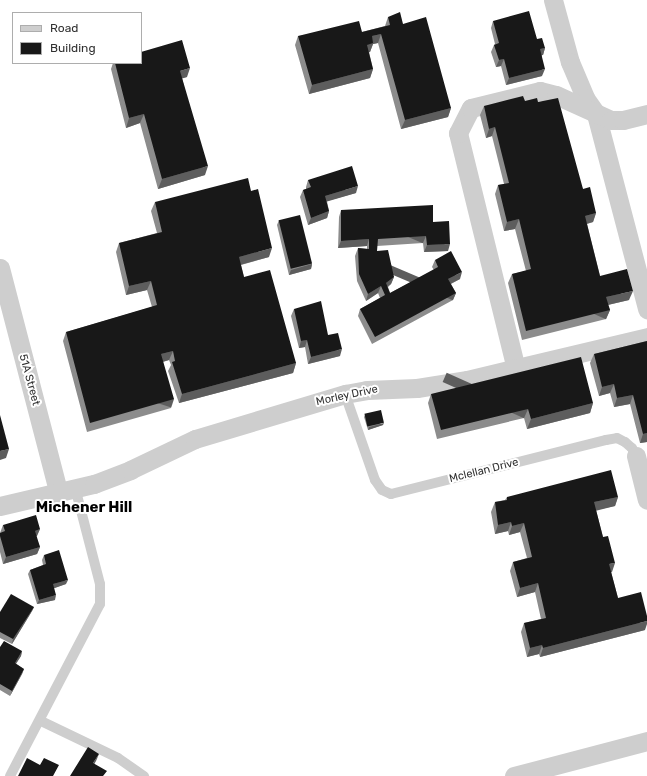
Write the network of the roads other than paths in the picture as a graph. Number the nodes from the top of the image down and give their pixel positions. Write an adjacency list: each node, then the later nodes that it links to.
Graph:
1 (553, 0): 2 (street)
2 (596, 114): 3 (street); 5 (street); 7 (street)
3 (647, 114)
4 (0, 268): 10 (street, 51A Street)
5 (647, 310)
6 (647, 337): 7 (street, Morley Drive)
7 (516, 369): 8 (street, Morley Drive)
8 (345, 394): 9 (lane, Mclellan Drive); 10 (street, Morley Drive)
9 (636, 456): 11 (street, Mclellan Drive)
10 (66, 489): 12 (street, Morley Drive); 13 (lane)
11 (647, 500)
12 (0, 506)
13 (41, 720): 15 (lane); 16 (lane)
14 (647, 741): 17 (street)
15 (10, 776)
16 (144, 776)
17 (514, 776)

